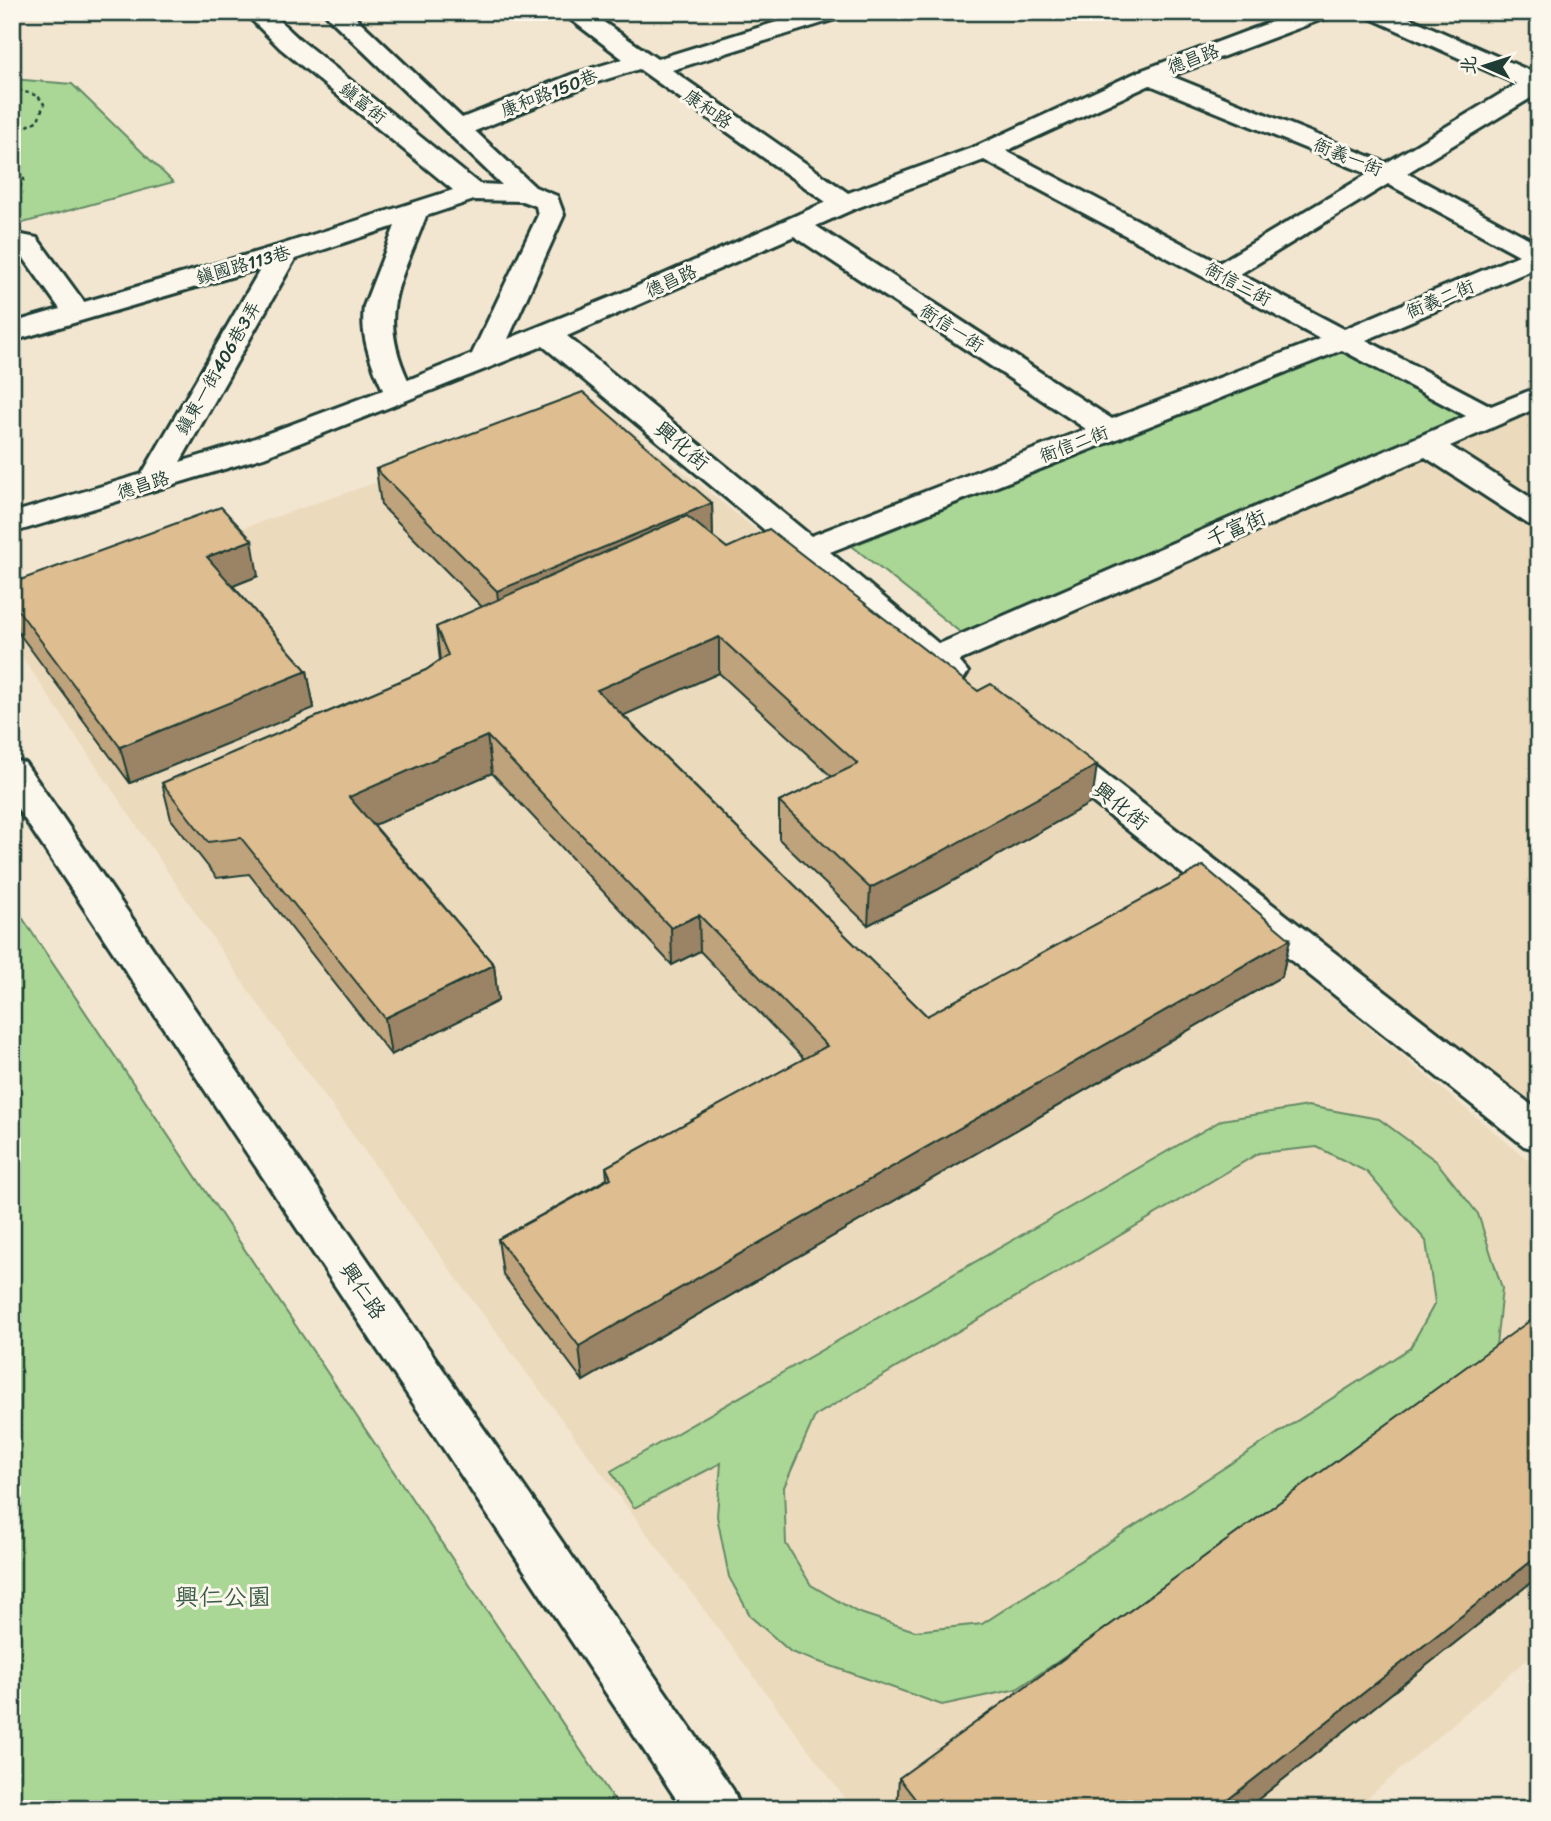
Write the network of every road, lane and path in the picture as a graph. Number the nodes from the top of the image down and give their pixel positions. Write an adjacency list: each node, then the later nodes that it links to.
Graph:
1 (256, 12): 6 (street, 鎮富街)
2 (573, 12): 7 (street, 康和路)
3 (834, 12): 7 (street, 康和路150巷)
4 (1320, 12): 8 (street, 德昌路)
5 (1376, 12): 9 (street)
6 (320, 26): 11 (street); 17 (street, 鎮富街)
7 (646, 65): 11 (street, 康和路150巷); 19 (street, 康和路)
8 (1149, 76): 13 (street, 德昌路); 15 (street, 衙義一街)
9 (1538, 84): 15 (street)
10 (12, 88): 12 (path)
11 (457, 128): 18 (street)
12 (12, 135)
13 (986, 151): 19 (street, 德昌路); 25 (street, 衙信三街)
14 (12, 171): 16 (path)
15 (1388, 173): 24 (street, 衙義一街); 25 (street)
16 (12, 192)
17 (472, 192): 18 (street, 鎮國路113巷); 20 (street, 鎮國路113巷)
18 (526, 193): 30 (street)
19 (845, 203): 21 (street, 德昌路)
20 (415, 211): 23 (street, 鎮國路113巷); 31 (street)
21 (796, 225): 28 (street, 德昌路); 34 (street, 衙信一街)
22 (12, 241): 26 (street)
23 (284, 253): 26 (street, 鎮國路113巷); 36 (street, 鎮東一街406巷3弄)
24 (1539, 256): 29 (street, 衙義二街)
25 (1220, 274): 29 (street, 衙信三街)
26 (78, 313): 27 (street, 鎮國路113巷)
27 (12, 332)
28 (548, 335): 30 (street, 德昌路); 39 (street, 興化街)
29 (1342, 340): 33 (street, 衙信三街); 34 (street, 衙信二街)
30 (484, 360): 31 (street, 德昌路)
31 (400, 394): 36 (street, 德昌路)
32 (1539, 396): 33 (street, 千富街)
33 (1490, 417): 35 (street, 千富街)
34 (1109, 431): 39 (street, 衙信二街)
35 (1427, 445): 37 (street); 40 (street, 千富街)
36 (153, 482): 38 (street, 德昌路)
37 (1539, 517)
38 (12, 523)
39 (807, 548): 40 (street, 興化街)
40 (934, 659): 41 (street, 興化街)
41 (978, 693)
42 (1033, 736): 44 (street, 興化街)
43 (12, 772): 45 (street, 興仁路)
44 (1539, 1134)
45 (714, 1809)

